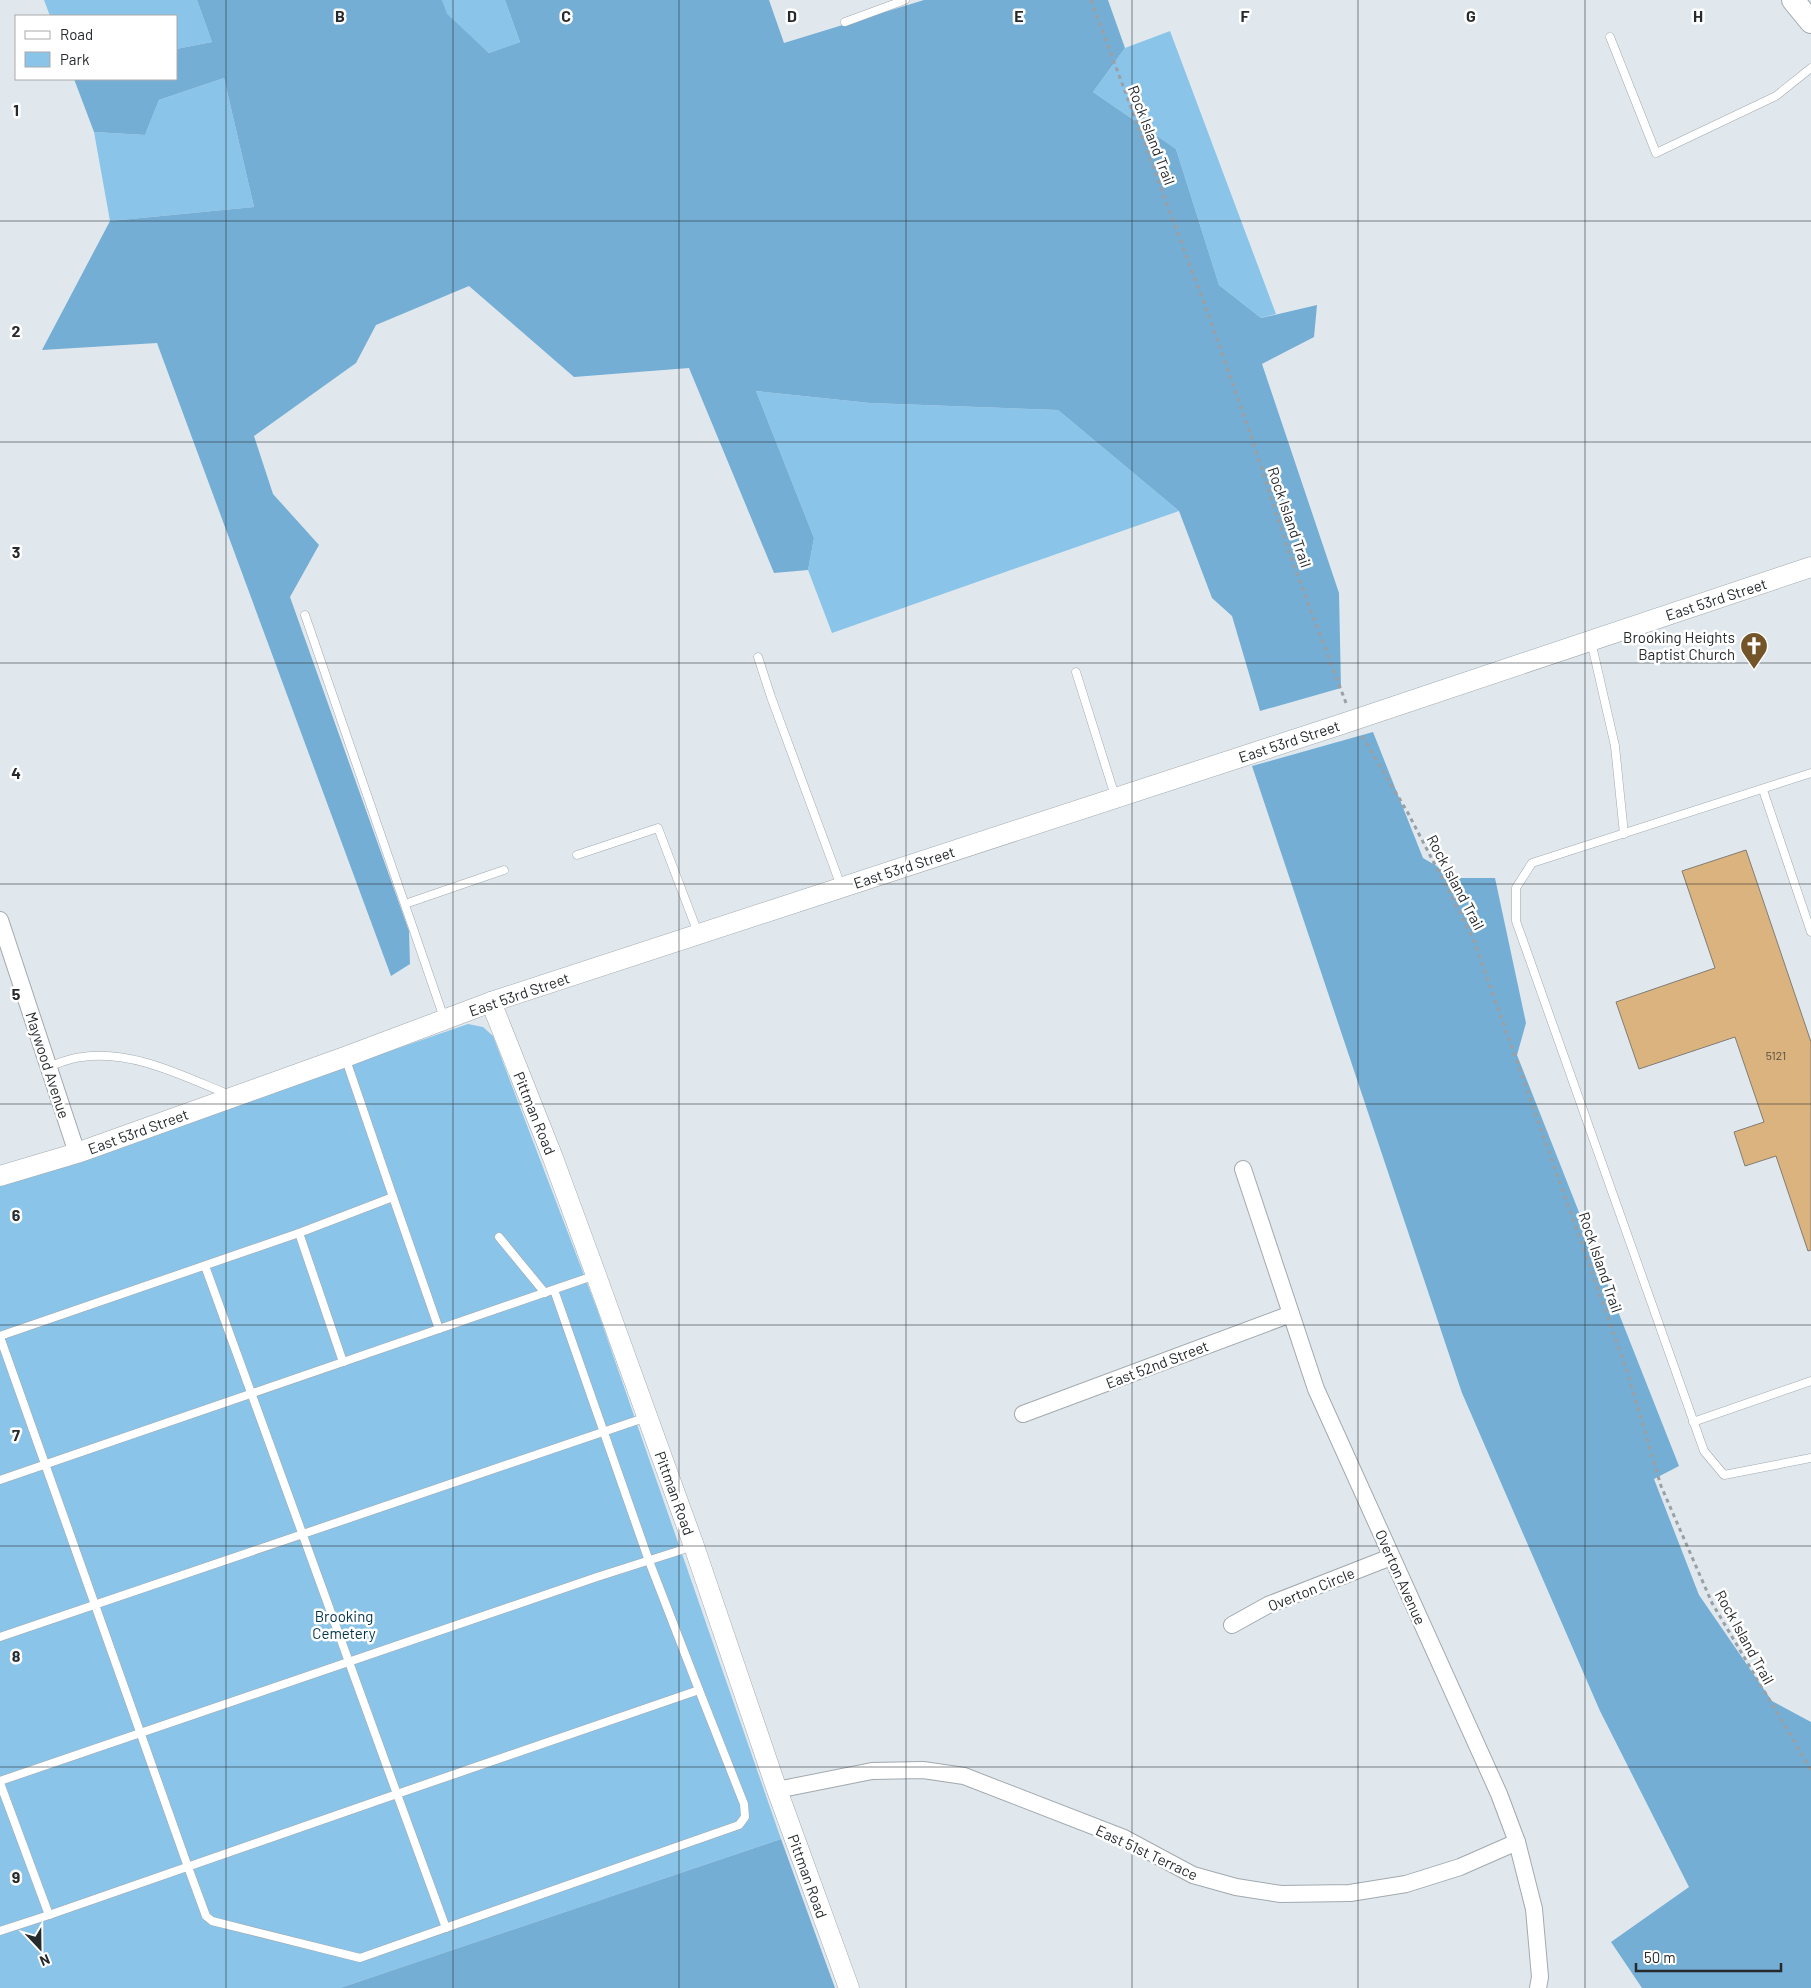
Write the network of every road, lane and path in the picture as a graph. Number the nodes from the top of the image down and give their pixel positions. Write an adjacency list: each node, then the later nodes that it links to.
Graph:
1 (906, 0): 4 (lane)
2 (1091, 0): 13 (path, Rock Island Trail)
3 (1792, 0): 5 (main road)
4 (845, 22)
5 (1811, 22)
6 (1610, 38): 7 (lane)
7 (1811, 68)
8 (1811, 567): 10 (street, East 53rd Street)
9 (306, 615): 21 (lane)
10 (1591, 641): 13 (street, East 53rd Street); 17 (lane)
11 (758, 657): 20 (lane)
12 (1076, 672): 16 (lane)
13 (1353, 720): 16 (street, East 53rd Street); 63 (path, Rock Island Trail)
14 (1811, 773): 15 (lane)
15 (1763, 790): 17 (lane); 23 (lane)
16 (1115, 798): 20 (street, East 53rd Street)
17 (1624, 834): 48 (lane)
18 (577, 855): 24 (lane)
19 (504, 870): 21 (lane)
20 (842, 888): 24 (street, East 53rd Street)
21 (405, 904): 26 (lane)
22 (0, 920): 28 (street, Maywood Avenue)
23 (1811, 932)
24 (698, 935): 25 (street, East 53rd Street)
25 (491, 1002): 26 (street, East 53rd Street); 37 (street, Pittman Road)
26 (445, 1020): 27 (street, East 53rd Street)
27 (345, 1057): 29 (street, East 53rd Street); 33 (lane)
28 (48, 1067): 29 (lane); 30 (street, Maywood Avenue)
29 (234, 1097): 30 (street, East 53rd Street)
30 (77, 1153): 32 (street, East 53rd Street)
31 (1243, 1169): 40 (street, Overton Avenue)
32 (0, 1176)
33 (393, 1197): 34 (lane); 41 (lane)
34 (299, 1233): 36 (lane); 43 (lane)
35 (498, 1237): 39 (lane)
36 (205, 1266): 42 (lane); 45 (lane)
37 (596, 1275): 38 (lane); 47 (street, Pittman Road)
38 (554, 1290): 39 (lane); 49 (lane)
39 (545, 1293): 41 (lane)
40 (1291, 1314): 46 (street, East 52nd Street); 55 (street, Overton Avenue)
41 (439, 1330): 43 (lane)
42 (0, 1336): 51 (lane)
43 (343, 1362): 45 (lane)
44 (1811, 1381): 48 (lane)
45 (251, 1394): 51 (lane); 53 (lane)
46 (1023, 1414)
47 (647, 1417): 49 (lane); 54 (street, Pittman Road)
48 (1693, 1422): 50 (lane)
49 (605, 1432): 53 (lane); 56 (lane)
50 (1811, 1458)
51 (45, 1465): 52 (lane); 57 (lane)
52 (0, 1480)
53 (301, 1534): 57 (lane); 60 (lane)
54 (694, 1546): 56 (lane); 65 (street, Pittman Road)
55 (1392, 1557): 58 (street, Overton Circle); 67 (street, Overton Avenue)
56 (650, 1561): 60 (lane); 61 (lane)
57 (94, 1605): 59 (lane); 62 (lane)
58 (1232, 1625)
59 (0, 1637)
60 (347, 1662): 62 (lane); 66 (lane)
61 (699, 1690): 66 (lane); 70 (lane)
62 (139, 1734): 64 (lane); 68 (lane)
63 (1811, 1770)
64 (0, 1782): 69 (lane)
65 (777, 1790): 67 (street, East 51st Terrace); 72 (street, Pittman Road)
66 (397, 1794): 68 (lane); 70 (lane)
67 (1517, 1842): 73 (street, Overton Avenue)
68 (188, 1867): 69 (lane); 70 (lane)
69 (49, 1915): 71 (lane)
70 (446, 1928)
71 (0, 1932)
72 (849, 1988)
73 (1538, 1988)

